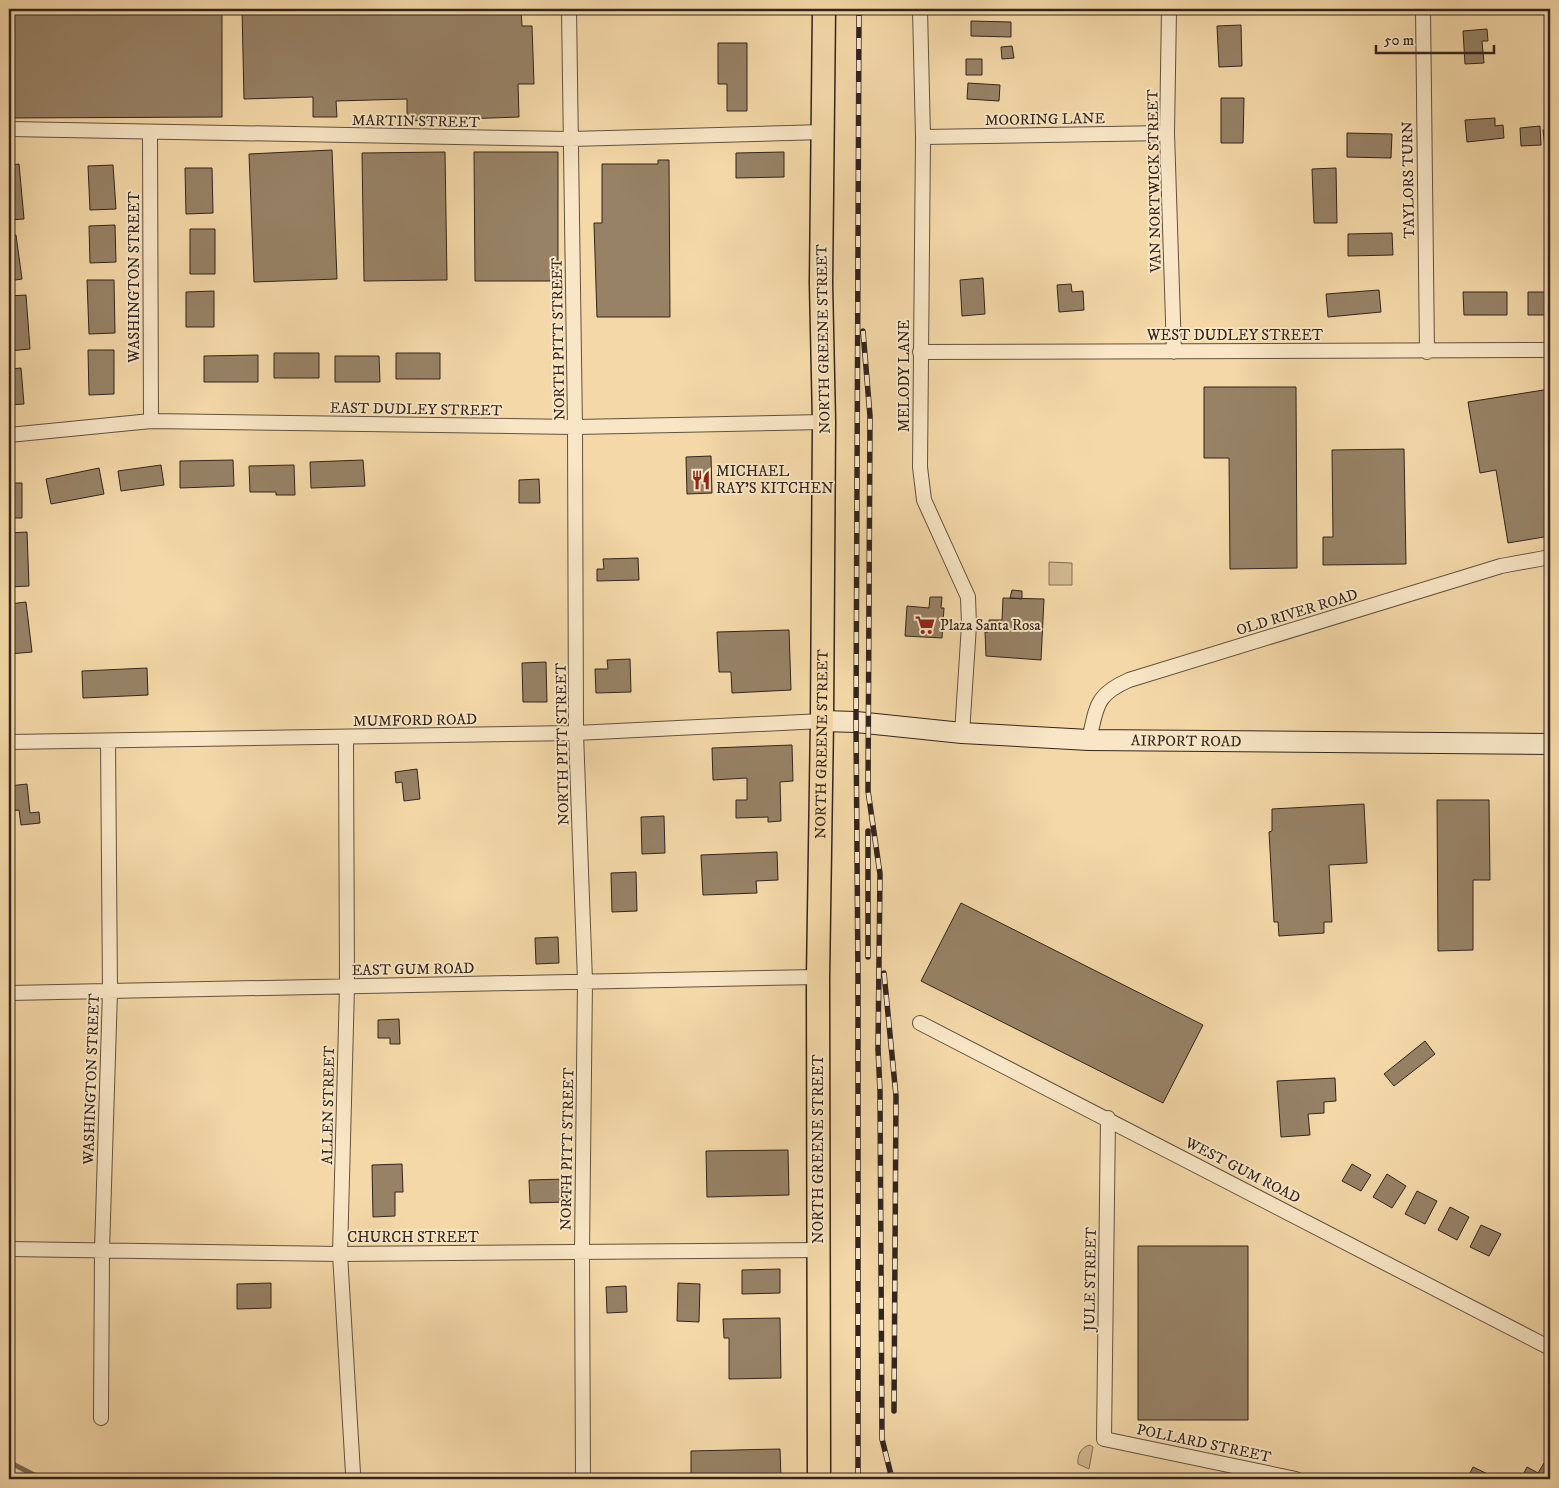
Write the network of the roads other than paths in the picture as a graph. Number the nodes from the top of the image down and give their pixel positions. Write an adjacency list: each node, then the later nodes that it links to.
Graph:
1 (569, 9): 11 (street, NORTH PITT STREET)
2 (824, 9): 8 (main road, NORTH GREENE STREET)
3 (920, 9): 10 (street, MELODY LANE)
4 (1169, 9): 9 (street, VAN NORTWICK STREET)
5 (1423, 9): 15 (street, TAYLORS TURN)
6 (9, 130): 7 (street, MARTIN STREET)
7 (150, 132): 11 (street, MARTIN STREET); 16 (street, WASHINGTON STREET)
8 (823, 132): 11 (street, MARTIN STREET); 17 (main road, NORTH GREENE STREET)
9 (1167, 133): 10 (street, MOORING LANE); 14 (street, VAN NORTWICK STREET)
10 (923, 137): 13 (street, MELODY LANE)
11 (571, 140): 18 (street, NORTH PITT STREET)
12 (1550, 350): 15 (street, WEST DUDLEY STREET)
13 (920, 352): 14 (street, WEST DUDLEY STREET); 22 (street, MELODY LANE)
14 (1174, 352): 15 (street, WEST DUDLEY STREET)
15 (1427, 352)
16 (151, 421): 18 (street, EAST DUDLEY STREET); 19 (street, EAST DUDLEY STREET)
17 (824, 422): 18 (street, EAST DUDLEY STREET); 21 (main road, NORTH GREENE STREET)
18 (575, 427): 23 (street, NORTH PITT STREET)
19 (9, 435)
20 (1550, 557): 26 (street, OLD RIVER ROAD)
21 (822, 722): 22 (street, AIRPORT ROAD); 23 (street, MUMFORD ROAD); 29 (main road, NORTH GREENE STREET)
22 (962, 733): 26 (street, AIRPORT ROAD)
23 (576, 734): 24 (street, MUMFORD ROAD); 30 (street, NORTH PITT STREET)
24 (346, 738): 25 (street, MUMFORD ROAD); 31 (street, ALLEN STREET)
25 (108, 740): 27 (street, MUMFORD ROAD); 32 (street, WASHINGTON STREET)
26 (1089, 740): 28 (street, AIRPORT ROAD)
27 (9, 742)
28 (1550, 744)
29 (818, 977): 30 (street, EAST GUM ROAD); 38 (main road, NORTH GREENE STREET)
30 (586, 981): 31 (street, EAST GUM ROAD); 39 (street, NORTH PITT STREET)
31 (347, 987): 32 (street, EAST GUM ROAD); 40 (street, ALLEN STREET)
32 (110, 990): 33 (street, EAST GUM ROAD); 37 (street, WASHINGTON STREET)
33 (9, 993)
34 (920, 1023): 35 (street, WEST GUM ROAD)
35 (1108, 1118): 41 (street, WEST GUM ROAD); 43 (street, JULE STREET)
36 (9, 1249): 37 (street, CHURCH STREET)
37 (102, 1250): 40 (street, CHURCH STREET); 42 (street, WASHINGTON STREET)
38 (817, 1250): 39 (street, CHURCH STREET); 46 (main road, NORTH GREENE STREET)
39 (582, 1252): 40 (street, CHURCH STREET); 45 (street, NORTH PITT STREET)
40 (340, 1254): 44 (street, ALLEN STREET)
41 (1550, 1348)
42 (101, 1418)
43 (1104, 1439): 47 (street, POLLARD STREET)
44 (352, 1473)
45 (583, 1479)
46 (819, 1479)
47 (1296, 1479)

